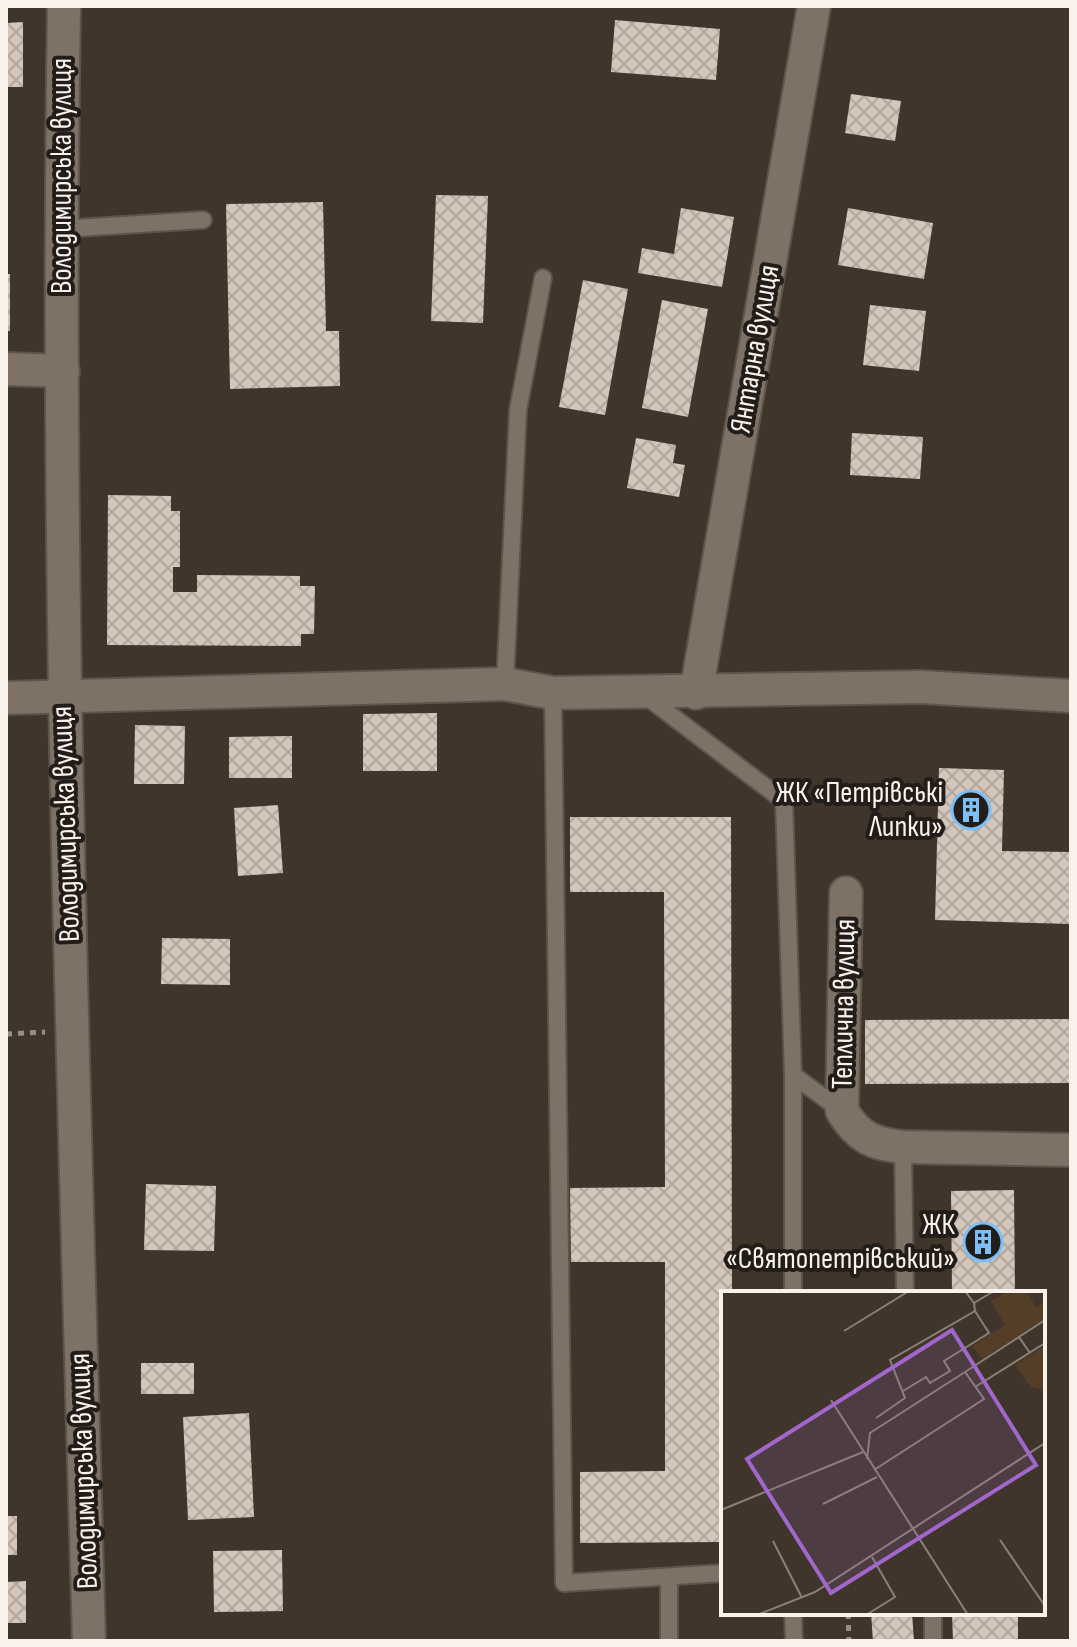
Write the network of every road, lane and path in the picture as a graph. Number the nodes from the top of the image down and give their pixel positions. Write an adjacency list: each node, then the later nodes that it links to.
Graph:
1 (64, 6): 4 (street, Володимирська вулиця)
2 (814, 6): 11 (street, Янтарна вулиця)
3 (203, 220): 4 (lane)
4 (60, 229): 7 (street, Володимирська вулиця)
5 (543, 278): 8 (lane)
6 (6, 369): 7 (street)
7 (63, 371): 13 (street, Володимирська вулиця)
8 (505, 684): 9 (street); 13 (street)
9 (553, 693): 10 (street); 23 (lane)
10 (641, 693): 11 (street); 16 (lane)
11 (696, 693): 12 (street)
12 (1071, 696)
13 (63, 697): 14 (street); 27 (street, Володимирська вулиця)
14 (6, 698)
15 (846, 893): 17 (street, Теплична вулиця)
16 (793, 1075): 17 (lane); 20 (lane)
17 (842, 1111): 18 (street, Теплична вулиця)
18 (903, 1147): 19 (street, Теплична вулиця); 21 (lane)
19 (1071, 1150)
20 (793, 1291)
21 (905, 1291)
22 (721, 1573): 23 (lane)
23 (669, 1577): 28 (lane)
24 (793, 1615): 29 (lane)
25 (848, 1615): 30 (path)
26 (933, 1615): 31 (lane)
27 (89, 1641)
28 (669, 1641)
29 (794, 1641)
30 (849, 1641)
31 (933, 1641)

